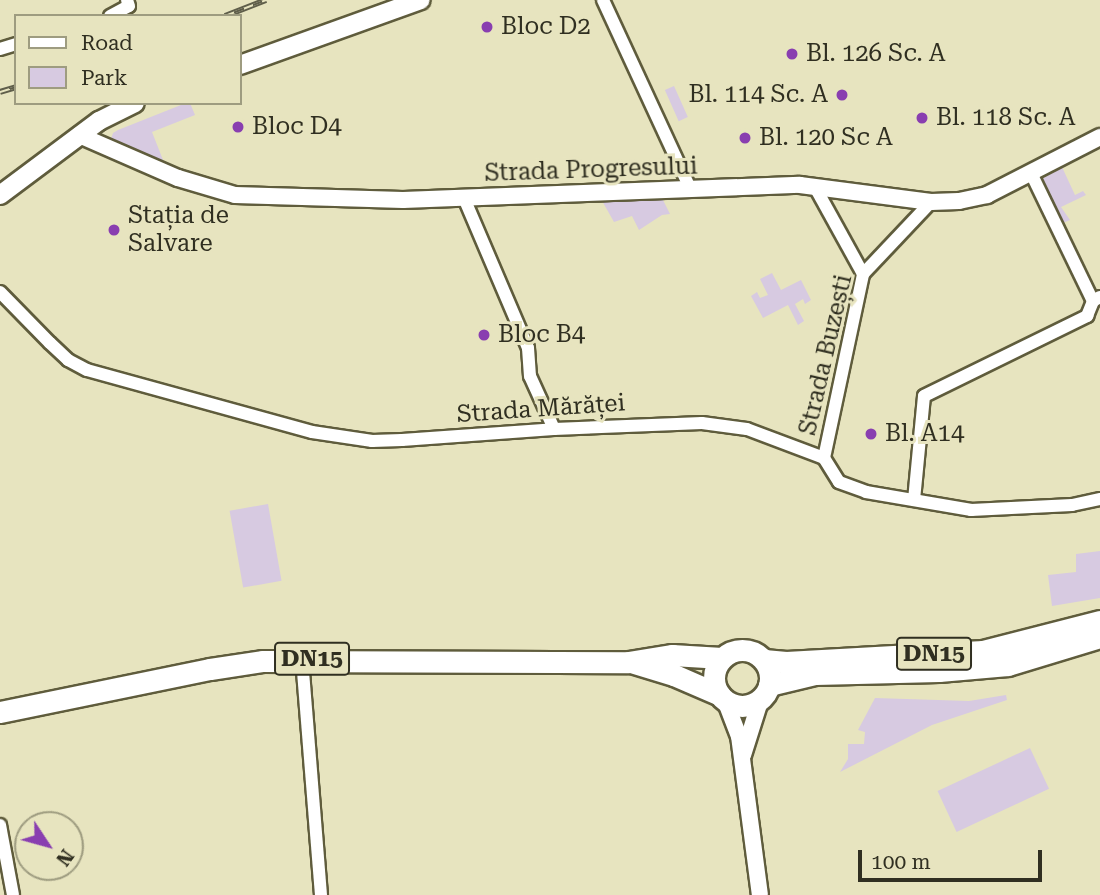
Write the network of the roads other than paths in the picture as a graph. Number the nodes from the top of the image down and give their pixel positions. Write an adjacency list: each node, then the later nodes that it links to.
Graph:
1 (127, 0): 4 (street)
2 (421, 0): 5 (main road)
3 (603, 0): 11 (street)
4 (114, 14)
5 (242, 64)
6 (131, 105): 7 (main road)
7 (79, 135): 12 (main road); 13 (street, Strada Progresului)
8 (1100, 137): 9 (street, Strada Progresului)
9 (1031, 173): 14 (street, Strada Progresului); 17 (street)
10 (815, 187): 11 (street, Strada Progresului); 14 (street, Strada Progresului); 15 (street)
11 (690, 188): 13 (street, Strada Progresului)
12 (0, 195)
13 (464, 198): 18 (street)
14 (931, 202): 15 (street, Strada Buzești)
15 (863, 274): 19 (street, Strada Buzești)
16 (0, 292): 18 (street, Strada Mărăței)
17 (1096, 299): 21 (street)
18 (554, 429): 19 (street, Strada Mărăței)
19 (824, 458): 21 (street)
20 (1100, 499): 21 (street)
21 (914, 500)
22 (1100, 621): 26 (main road, DN15)
23 (1100, 637): 28 (main road, DN15)
24 (722, 658): 26 (main road, DN15); 27 (main road, DN15); 29 (main road)
25 (302, 659): 27 (main road, DN15); 30 (main road, DN15); 34 (street)
26 (764, 660): 28 (main road)
27 (628, 662): 29 (main road, DN15)
28 (765, 691): 29 (main road, DN15); 31 (street)
29 (723, 697): 31 (street)
30 (0, 712)
31 (743, 758): 35 (street)
32 (0, 825): 33 (street)
33 (8, 889)
34 (321, 895)
35 (760, 895)

